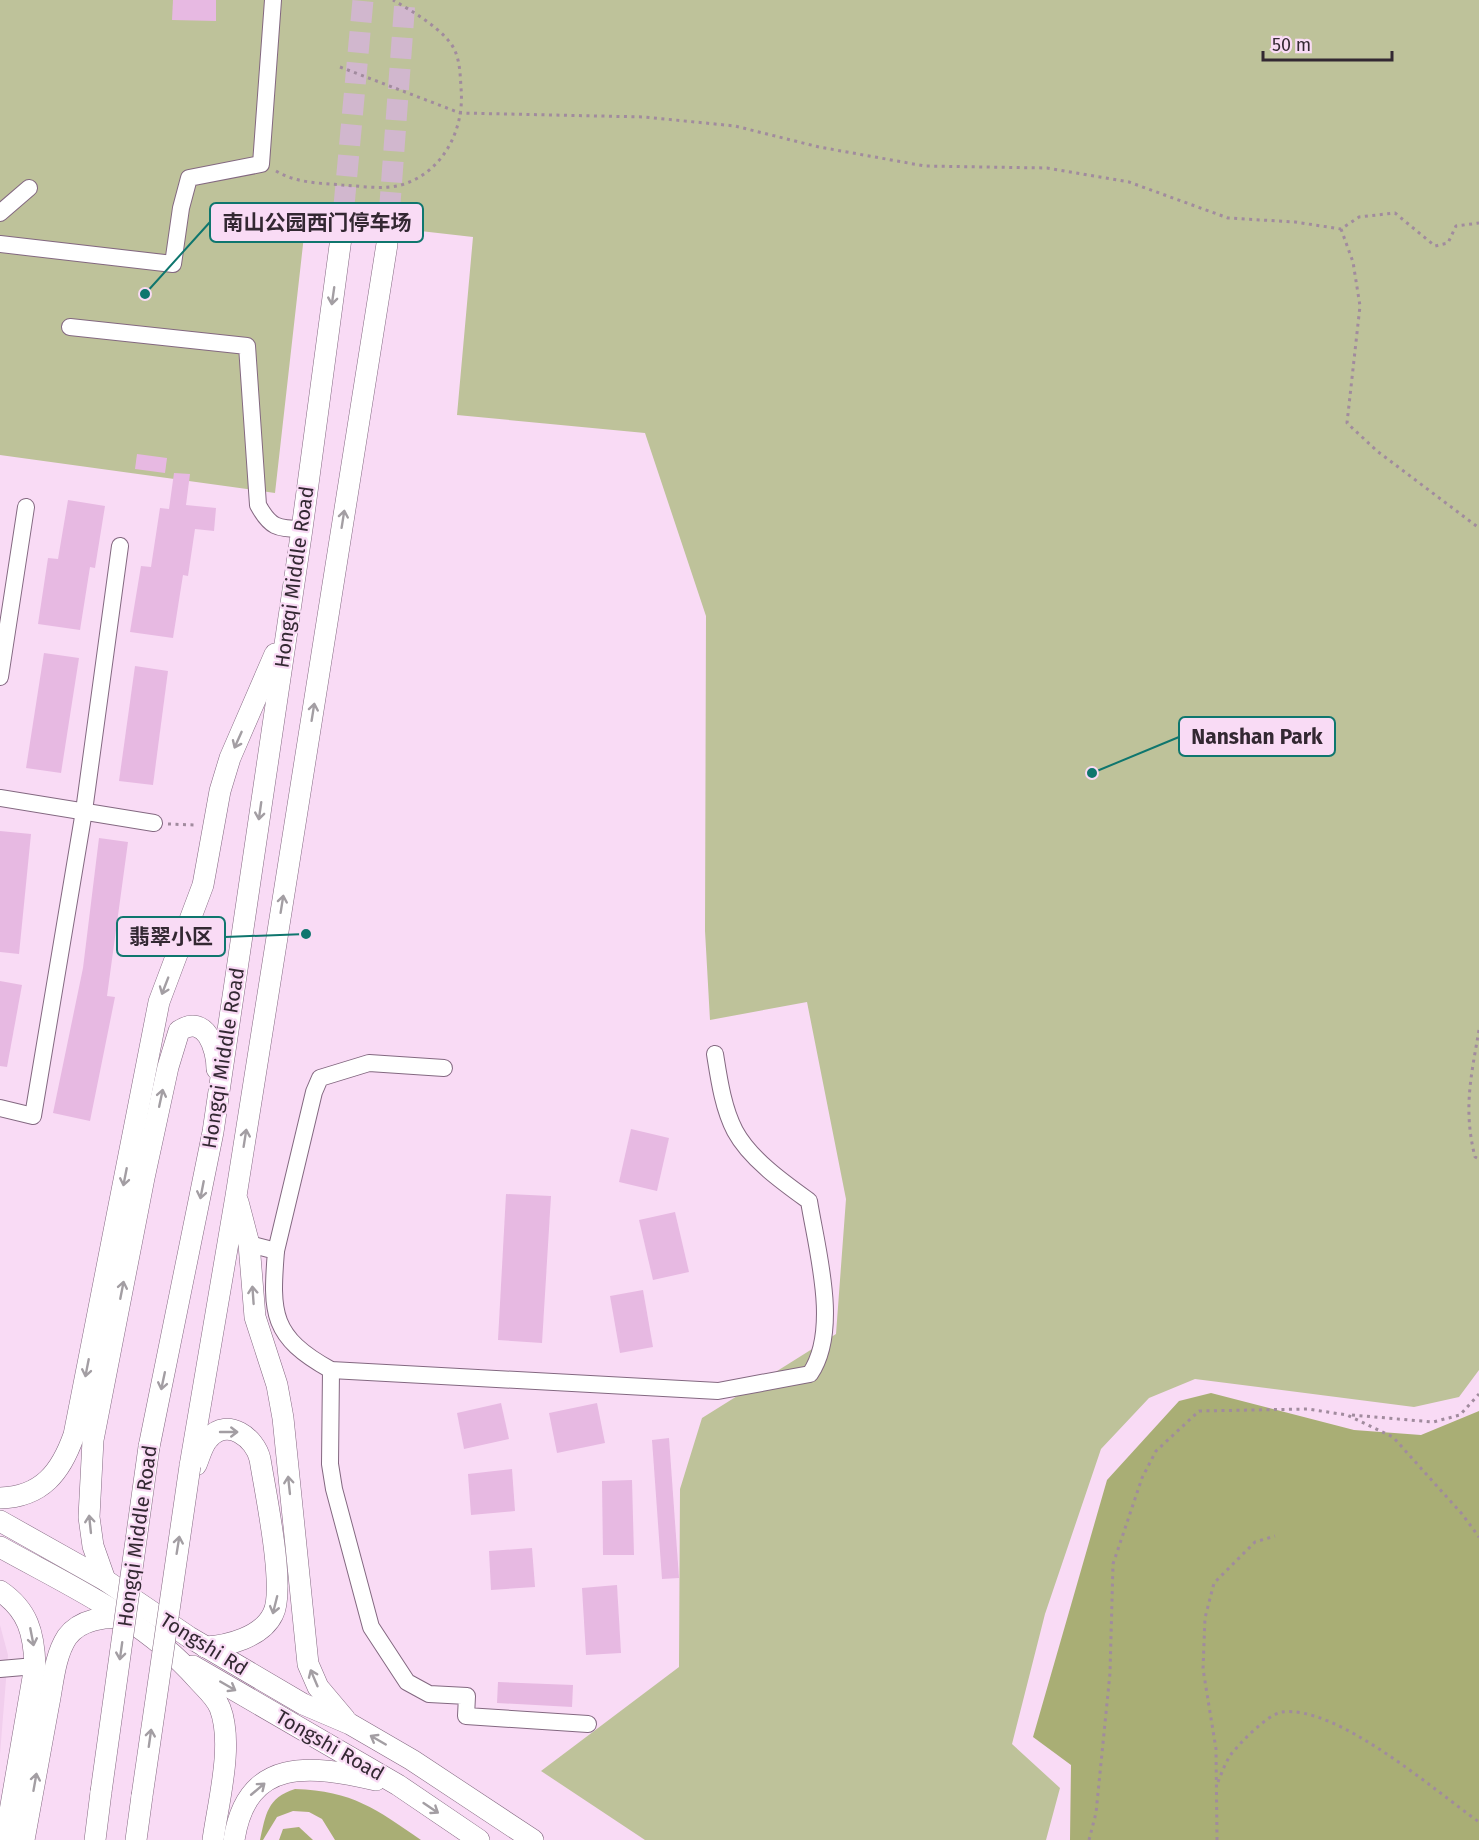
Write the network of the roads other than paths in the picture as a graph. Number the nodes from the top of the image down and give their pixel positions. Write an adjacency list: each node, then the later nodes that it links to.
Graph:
1 (273, 0): 5 (street)
2 (29, 188): 3 (street)
3 (0, 213)
4 (341, 238): 9 (main road, Hongqi Middle Road, one-way to 9)
5 (0, 244)
6 (387, 244): 20 (main road, Hongqi Middle Road, one-way to 6)
7 (70, 327): 9 (street)
8 (26, 507): 12 (street)
9 (302, 529): 11 (main road, Hongqi Middle Road)
10 (120, 546): 14 (street)
11 (286, 628): 19 (main road, Hongqi Middle Road, one-way to 19); 25 (main road, one-way to 25)
12 (0, 677)
13 (0, 798): 14 (street)
14 (84, 811): 15 (street); 18 (street)
15 (154, 823)
16 (715, 1054): 23 (street)
17 (444, 1068): 22 (street)
18 (0, 1108)
19 (213, 1132): 28 (main road, one-way to 19); 38 (main road, Hongqi Middle Road, one-way to 38, bridge)
20 (236, 1196): 21 (main road); 24 (main road, Hongqi Middle Road, bridge)
21 (249, 1244): 22 (street); 35 (main road, one-way to 21)
22 (276, 1251): 23 (street)
23 (331, 1370): 36 (street)
24 (186, 1490): 31 (main road, one-way to 31); 41 (main road, Hongqi Middle Road, one-way to 24, bridge)
25 (0, 1498)
26 (0, 1521): 28 (main road, Tongshi Rd)
27 (0, 1547): 30 (main road)
28 (105, 1580): 31 (main road, Tongshi Rd)
29 (0, 1591): 33 (main road, one-way to 33)
30 (130, 1619): 32 (main road); 40 (main road, one-way to 30)
31 (205, 1647): 35 (main road, Tongshi Rd)
32 (177, 1656): 37 (main road, Tongshi Road, one-way to 37); 42 (main road)
33 (35, 1666): 34 (street); 39 (main road)
34 (0, 1669)
35 (350, 1724): 45 (main road, Tongshi Road, one-way to 35)
36 (588, 1724)
37 (398, 1785): 43 (main road, one-way to 37); 44 (main road, Tongshi Road, one-way to 44)
38 (93, 1836)
39 (5, 1840)
40 (24, 1840)
41 (136, 1840)
42 (213, 1840)
43 (234, 1840)
44 (479, 1840)
45 (533, 1840)

